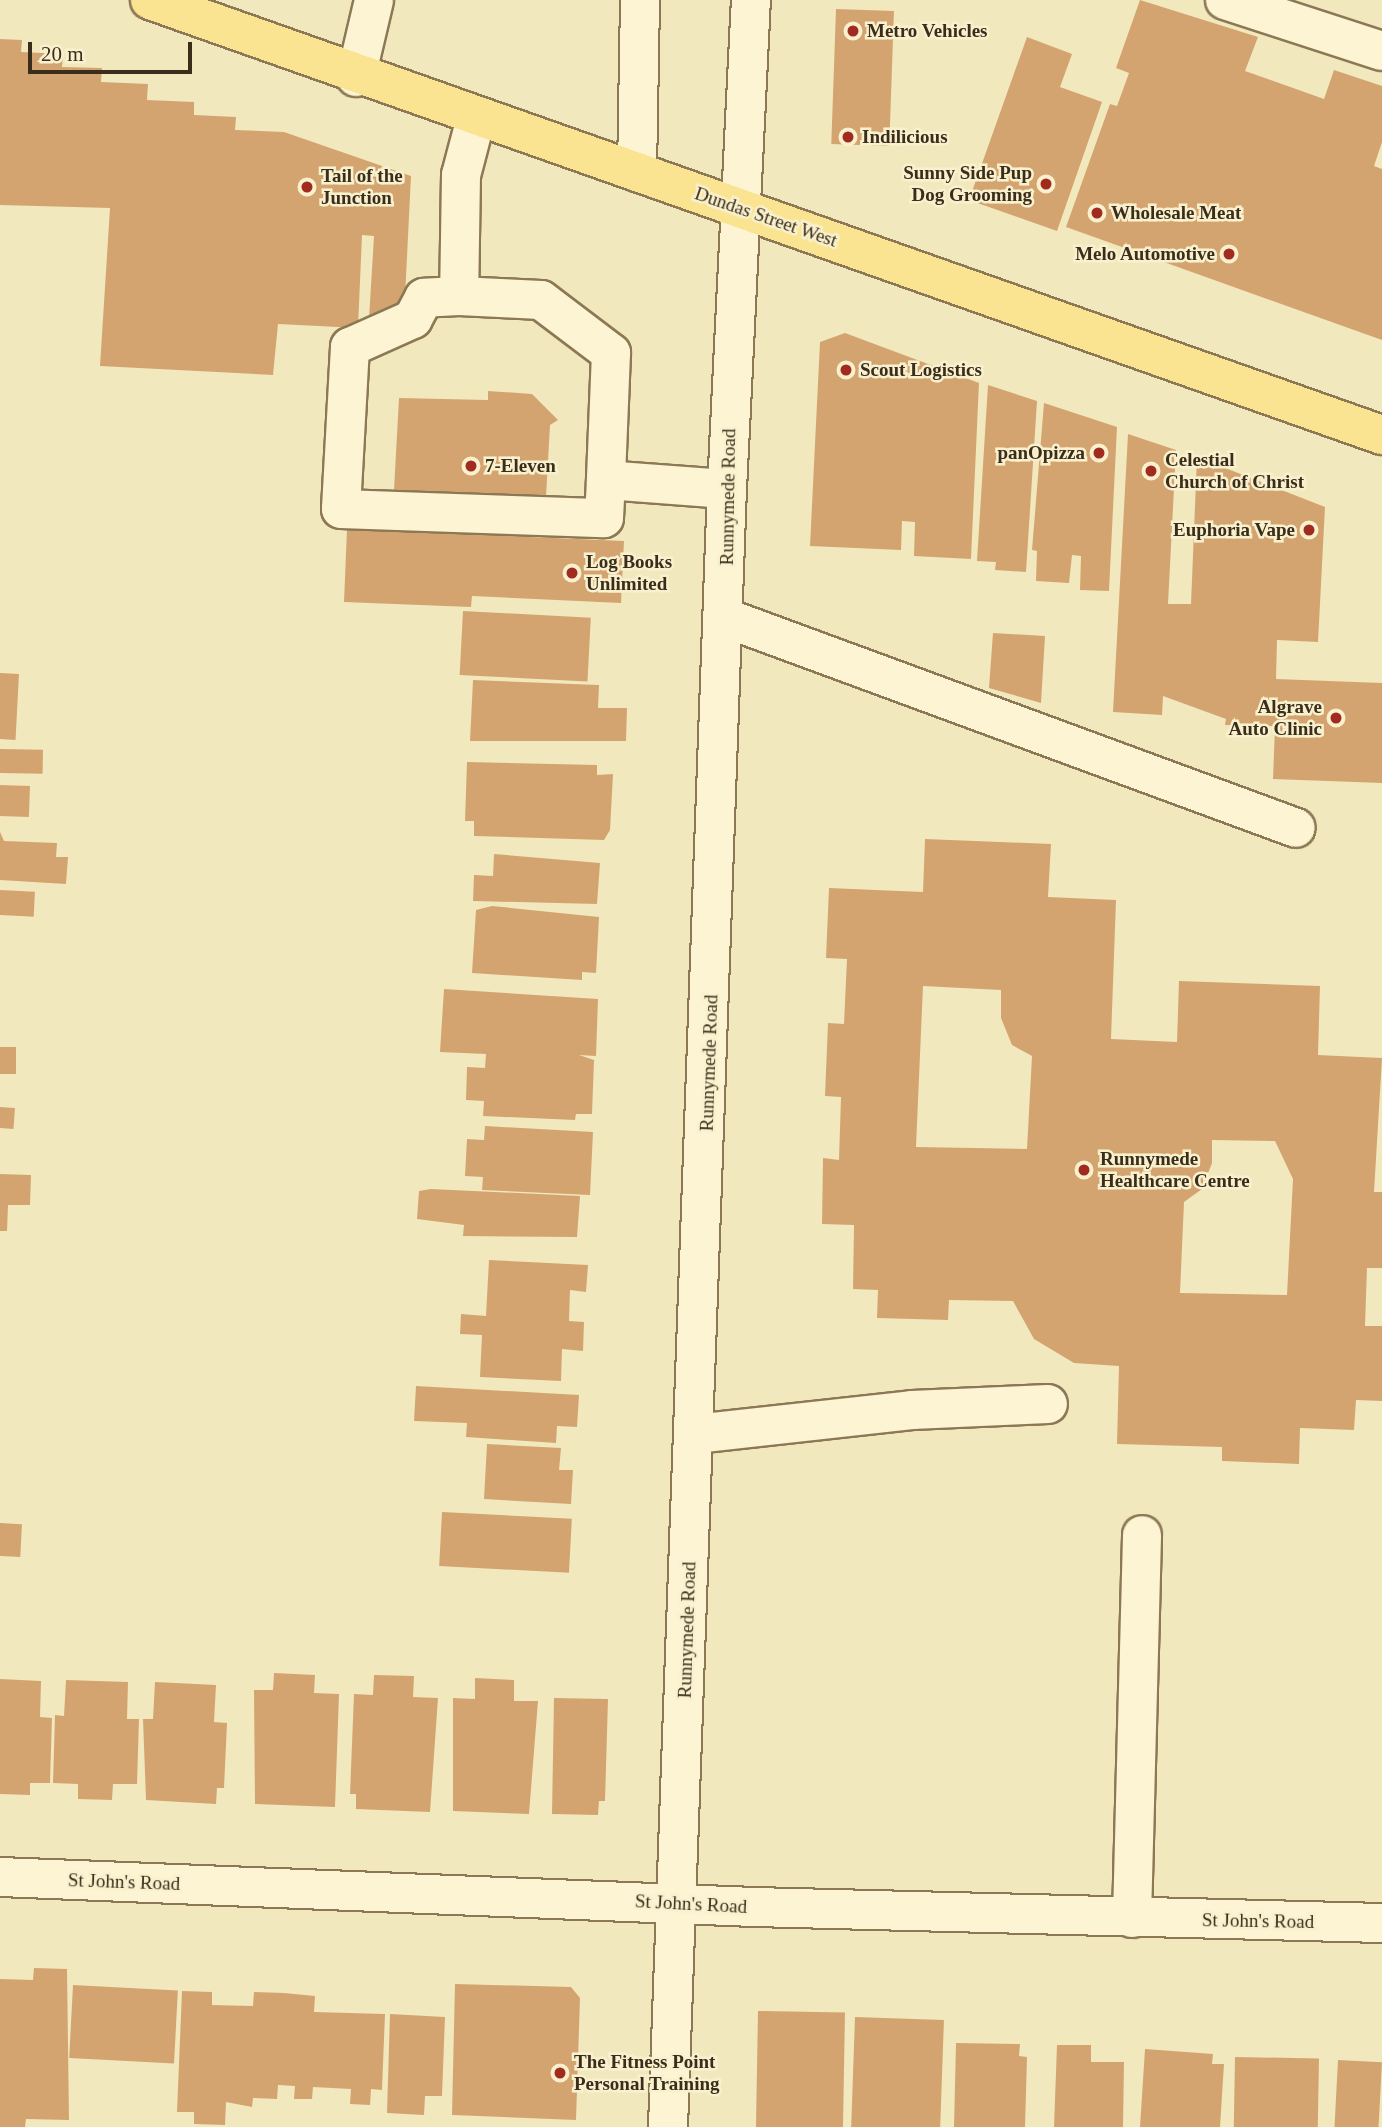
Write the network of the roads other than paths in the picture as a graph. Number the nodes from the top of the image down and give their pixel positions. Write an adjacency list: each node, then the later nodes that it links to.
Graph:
1 (150, 0): 7 (main road, Dundas Street West)
2 (374, 0): 7 (street)
3 (640, 0): 9 (street)
4 (751, 0): 10 (street, Runnymede Road)
5 (1225, 0): 6 (street)
6 (1382, 51)
7 (356, 77): 8 (main road, Dundas Street West)
8 (476, 118): 9 (main road, Dundas Street West); 11 (street)
9 (637, 172): 10 (main road, Dundas Street West)
10 (740, 208): 12 (main road, Dundas Street West); 14 (street, Runnymede Road)
11 (459, 296): 13 (street); 13 (street)
12 (1382, 435)
13 (606, 480): 14 (street)
14 (727, 489): 15 (street, Runnymede Road)
15 (726, 618): 16 (street); 18 (street, Runnymede Road)
16 (1296, 828)
17 (1048, 1404): 18 (street)
18 (695, 1434): 21 (street, Runnymede Road)
19 (1142, 1535): 22 (street)
20 (0, 1877): 21 (street, St John's Road)
21 (676, 1903): 22 (street, St John's Road); 24 (street, Runnymede Road)
22 (1132, 1918): 23 (street, St John's Road)
23 (1382, 1923)
24 (668, 2127)

